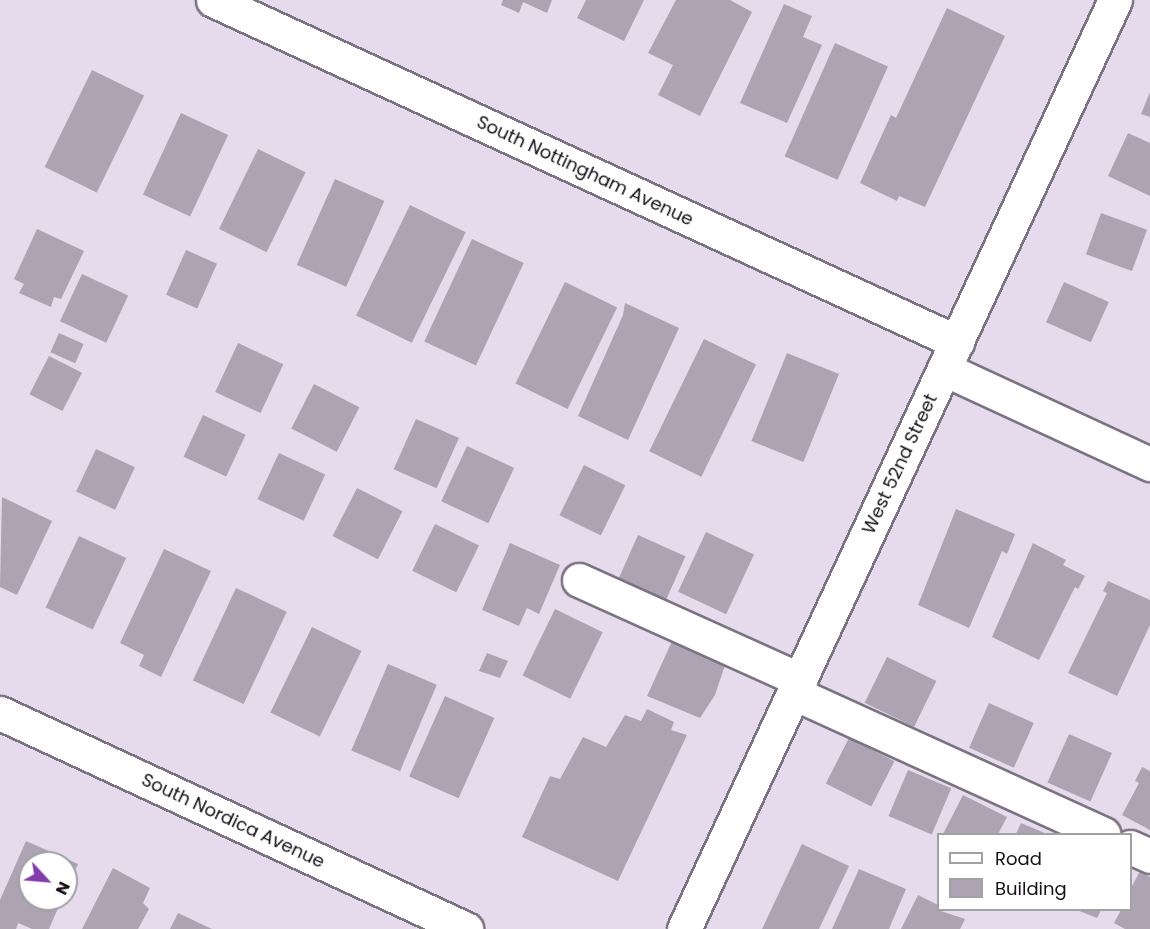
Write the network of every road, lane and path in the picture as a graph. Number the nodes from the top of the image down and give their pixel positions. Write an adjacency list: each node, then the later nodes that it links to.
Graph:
1 (213, 0): 3 (street, South Nottingham Avenue)
2 (1115, 0): 3 (street, West 52nd Street)
3 (950, 356): 4 (street, South Nottingham Avenue); 6 (street, West 52nd Street)
4 (1150, 464)
5 (579, 580): 6 (street)
6 (797, 686): 8 (street); 12 (street, West 52nd Street)
7 (0, 712): 11 (street, South Nordica Avenue)
8 (1101, 833)
9 (1132, 847): 10 (street)
10 (1150, 856)
11 (466, 929)
12 (684, 929)

